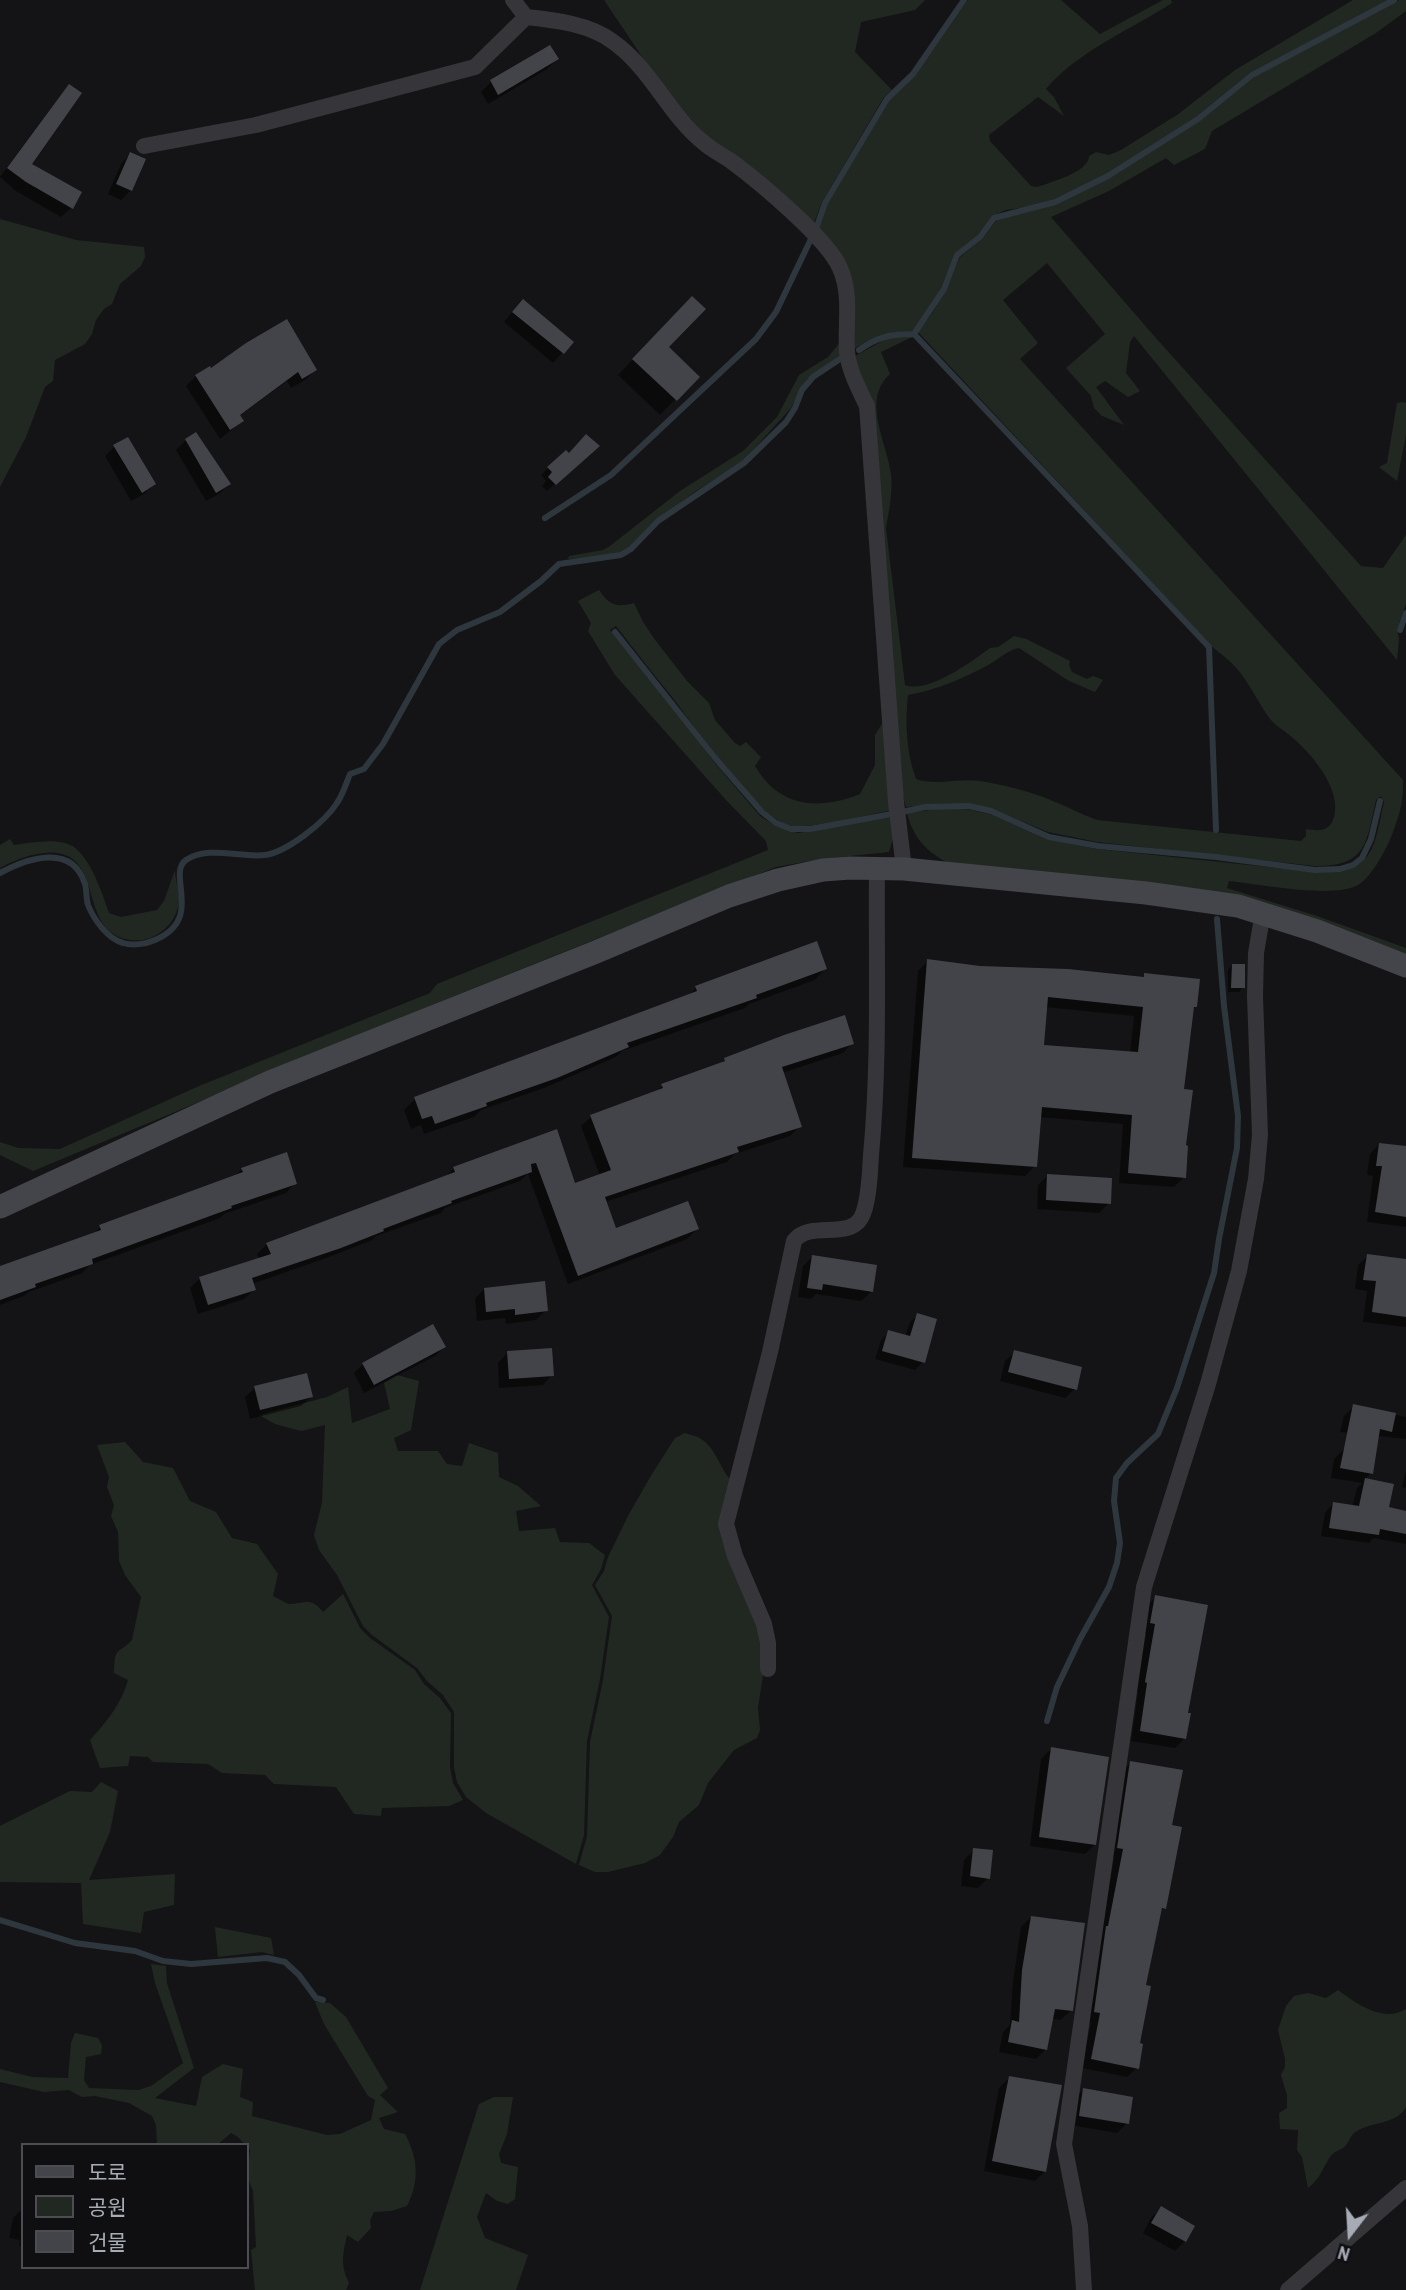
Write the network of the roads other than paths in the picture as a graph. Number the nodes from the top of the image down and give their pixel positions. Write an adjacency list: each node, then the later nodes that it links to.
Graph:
1 (513, 0): 2 (street)
2 (526, 17): 3 (street); 5 (street)
3 (144, 146)
4 (877, 868): 5 (main road); 8 (main road); 9 (street)
5 (904, 869): 6 (main road)
6 (1264, 912): 7 (main road); 11 (street)
7 (1406, 966)
8 (0, 1207)
9 (768, 1669)
10 (1406, 2188): 12 (street)
11 (1084, 2290)
12 (1287, 2290)

